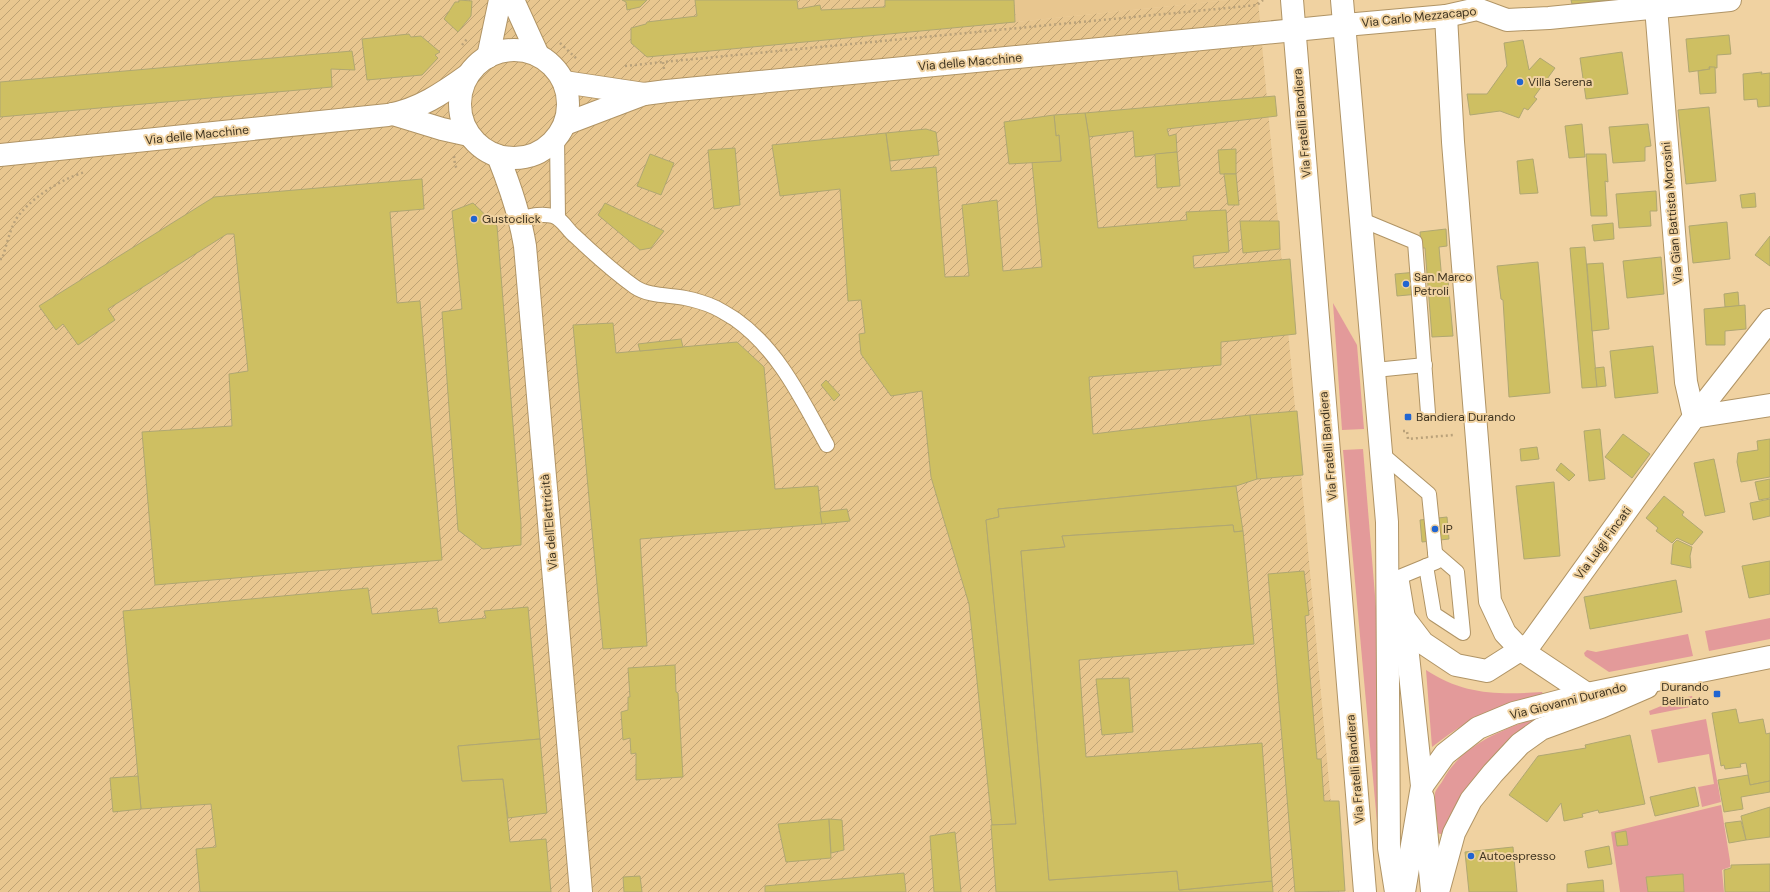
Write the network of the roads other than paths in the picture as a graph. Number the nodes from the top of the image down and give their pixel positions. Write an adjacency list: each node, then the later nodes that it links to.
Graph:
1 (500, 0): 13 (street)
2 (513, 0): 12 (street)
3 (1292, 0): 11 (street, Via Fratelli Bandiera)
4 (1342, 0): 10 (street)
5 (1730, 0): 7 (street, Via Carlo Mezzacapo)
6 (1479, 3): 8 (street, Via Carlo Mezzacapo); 9 (street, Via Carlo Mezzacapo)
7 (1656, 7): 8 (street, Via Carlo Mezzacapo); 30 (street, Via Gian Battista Morosini)
8 (1548, 9)
9 (1446, 16): 10 (street, Via Carlo Mezzacapo); 38 (street)
10 (1345, 25): 11 (street, Via Carlo Mezzacapo); 24 (street)
11 (1295, 30): 16 (street, Via delle Macchine); 44 (street, Via Fratelli Bandiera)
12 (538, 55): 13 (street); 15 (street)
13 (488, 57): 14 (street)
14 (468, 75): 17 (street, Via delle Macchine); 19 (street)
15 (564, 82): 16 (street, Via delle Macchine); 18 (street)
16 (644, 94): 18 (street, Via delle Macchine)
17 (394, 114): 19 (street, Via delle Macchine); 20 (street, Via delle Macchine)
18 (561, 131): 21 (street); 23 (lane)
19 (469, 136): 21 (street)
20 (0, 155)
21 (498, 156): 22 (street, Via dell'Elettricità)
22 (520, 218): 23 (lane); 43 (street, Via dell'Elettricità)
23 (558, 218): 31 (lane)
24 (1362, 220): 26 (lane); 27 (street)
25 (1770, 320): 30 (street, Via Luigi Fincati)
26 (1425, 365): 27 (lane); 29 (lane)
27 (1375, 370): 32 (street)
28 (1770, 405): 30 (street)
29 (1428, 413)
30 (1694, 417): 38 (street, Via Luigi Fincati)
31 (827, 445)
32 (1382, 454): 33 (street); 34 (lane)
33 (1387, 522): 36 (street); 45 (street)
34 (1435, 553): 35 (lane); 35 (lane)
35 (1426, 566): 36 (lane)
36 (1397, 578): 37 (street)
37 (1404, 618): 38 (street, Via Luigi Fincati); 42 (street)
38 (1521, 650): 41 (street)
39 (1770, 657): 40 (street, Via Giovanni Durando)
40 (1668, 677): 41 (street, Via Giovanni Durando); 48 (street, Via Giovanni Durando)
41 (1587, 694): 42 (street, Via Giovanni Durando)
42 (1422, 786): 46 (street); 47 (street)
43 (581, 892)
44 (1365, 892)
45 (1396, 892)
46 (1404, 892)
47 (1432, 892)
48 (1438, 892)

